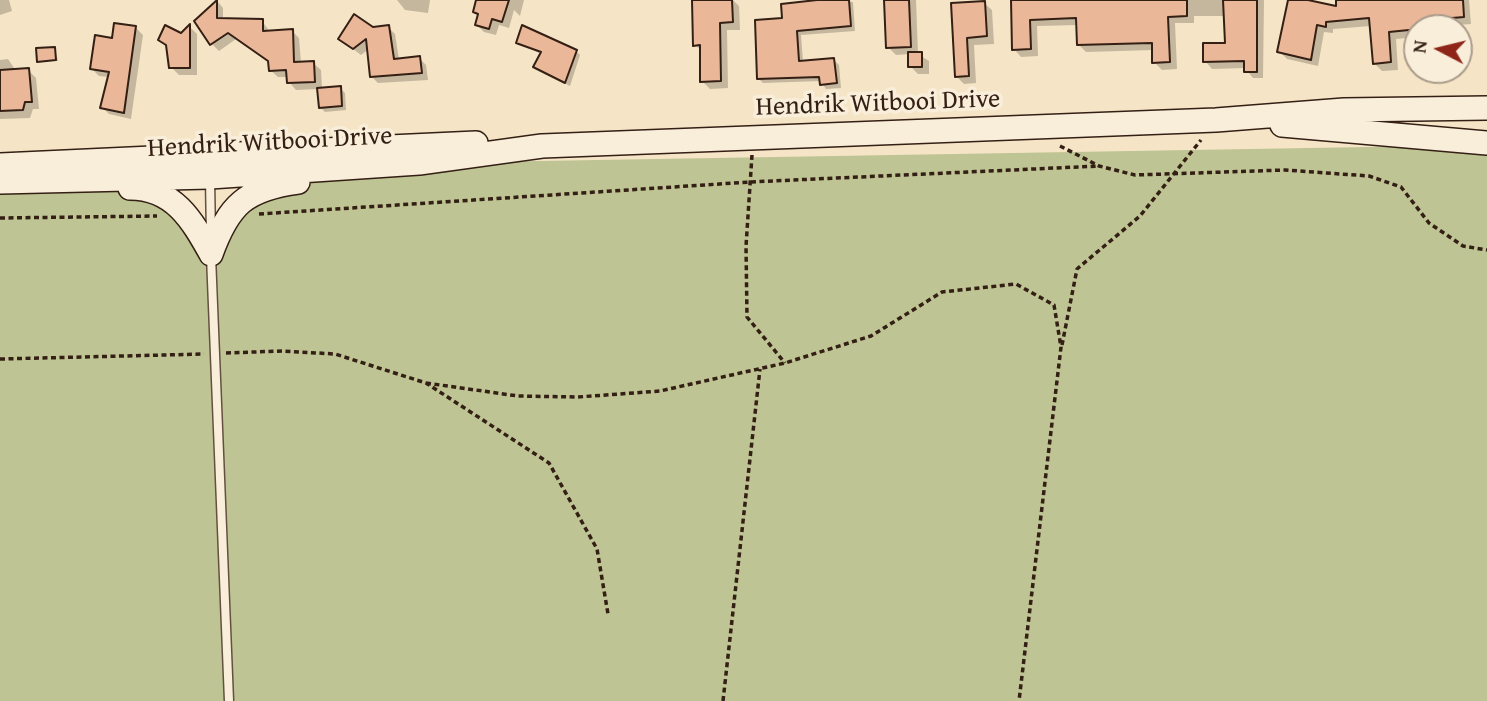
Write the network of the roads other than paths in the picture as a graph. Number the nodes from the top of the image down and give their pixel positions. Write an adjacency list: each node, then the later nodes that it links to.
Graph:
1 (1487, 108): 2 (main road, Hendrik Witbooi Drive)
2 (1216, 120): 3 (main road, Hendrik Witbooi Drive); 4 (main road, Hendrik Witbooi Drive)
3 (1487, 143)
4 (542, 146): 5 (main road, Hendrik Witbooi Drive); 6 (main road, Hendrik Witbooi Drive)
5 (419, 163): 6 (main road, Hendrik Witbooi Drive); 8 (main road)
6 (209, 166): 7 (main road, Hendrik Witbooi Drive); 8 (lane)
7 (3, 176): 8 (main road)
8 (211, 254): 9 (lane)
9 (229, 701)

